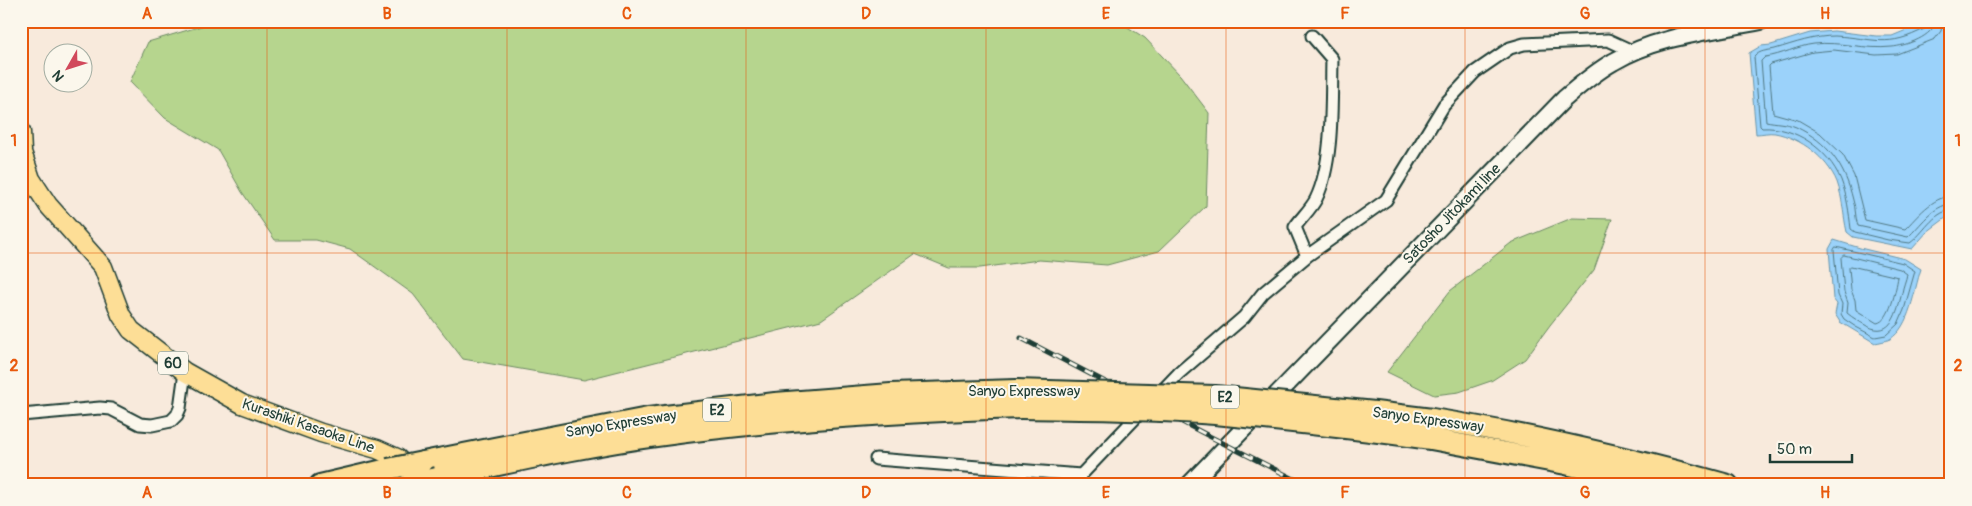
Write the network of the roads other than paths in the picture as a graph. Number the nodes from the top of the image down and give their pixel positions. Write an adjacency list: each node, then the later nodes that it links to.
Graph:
1 (1761, 21): 3 (main road, Satosho Jitokami line)
2 (1312, 36): 5 (street)
3 (1632, 52): 5 (street); 16 (main road, Satosho Jitokami line)
4 (21, 132): 6 (main road, Kurashiki Kasaoka Line / 60)
5 (1307, 256): 11 (street)
6 (185, 372): 8 (street); 12 (main road, Kurashiki Kasaoka Line / 60)
7 (1018, 399): 9 (highway, Sanyo Expressway / E2, bridge); 12 (highway, Sanyo Expressway / E2); 13 (highway, Sanyo Expressway / E2, bridge)
8 (21, 415)
9 (1432, 429): 17 (highway, Sanyo Expressway / E2); 18 (highway, Sanyo Expressway / E2)
10 (876, 459): 11 (street)
11 (1081, 475): 15 (street)
12 (432, 481): 14 (highway, Sanyo Expressway / E2, bridge)
13 (320, 485)
14 (408, 485)
15 (1074, 485)
16 (1189, 485)
17 (1655, 485)
18 (1728, 485)

